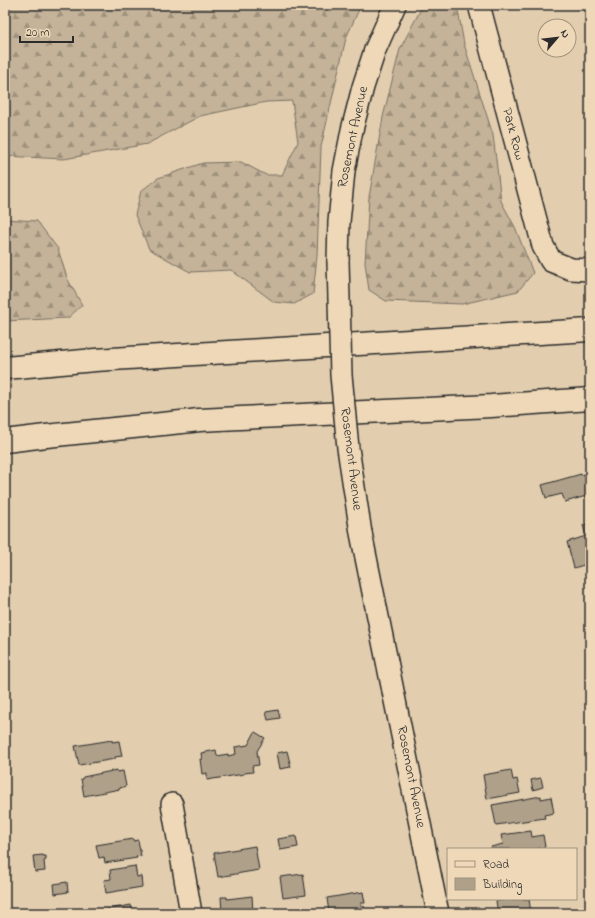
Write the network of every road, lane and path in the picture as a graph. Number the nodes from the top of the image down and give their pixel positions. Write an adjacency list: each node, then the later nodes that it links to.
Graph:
1 (395, 5): 10 (street, Rosemont Avenue, bridge)
2 (479, 5): 3 (street, Park Row)
3 (590, 270)
4 (590, 330): 5 (highway)
5 (5, 368)
6 (590, 399): 7 (highway)
7 (5, 442)
8 (172, 804): 9 (street)
9 (190, 913)
10 (438, 913)

